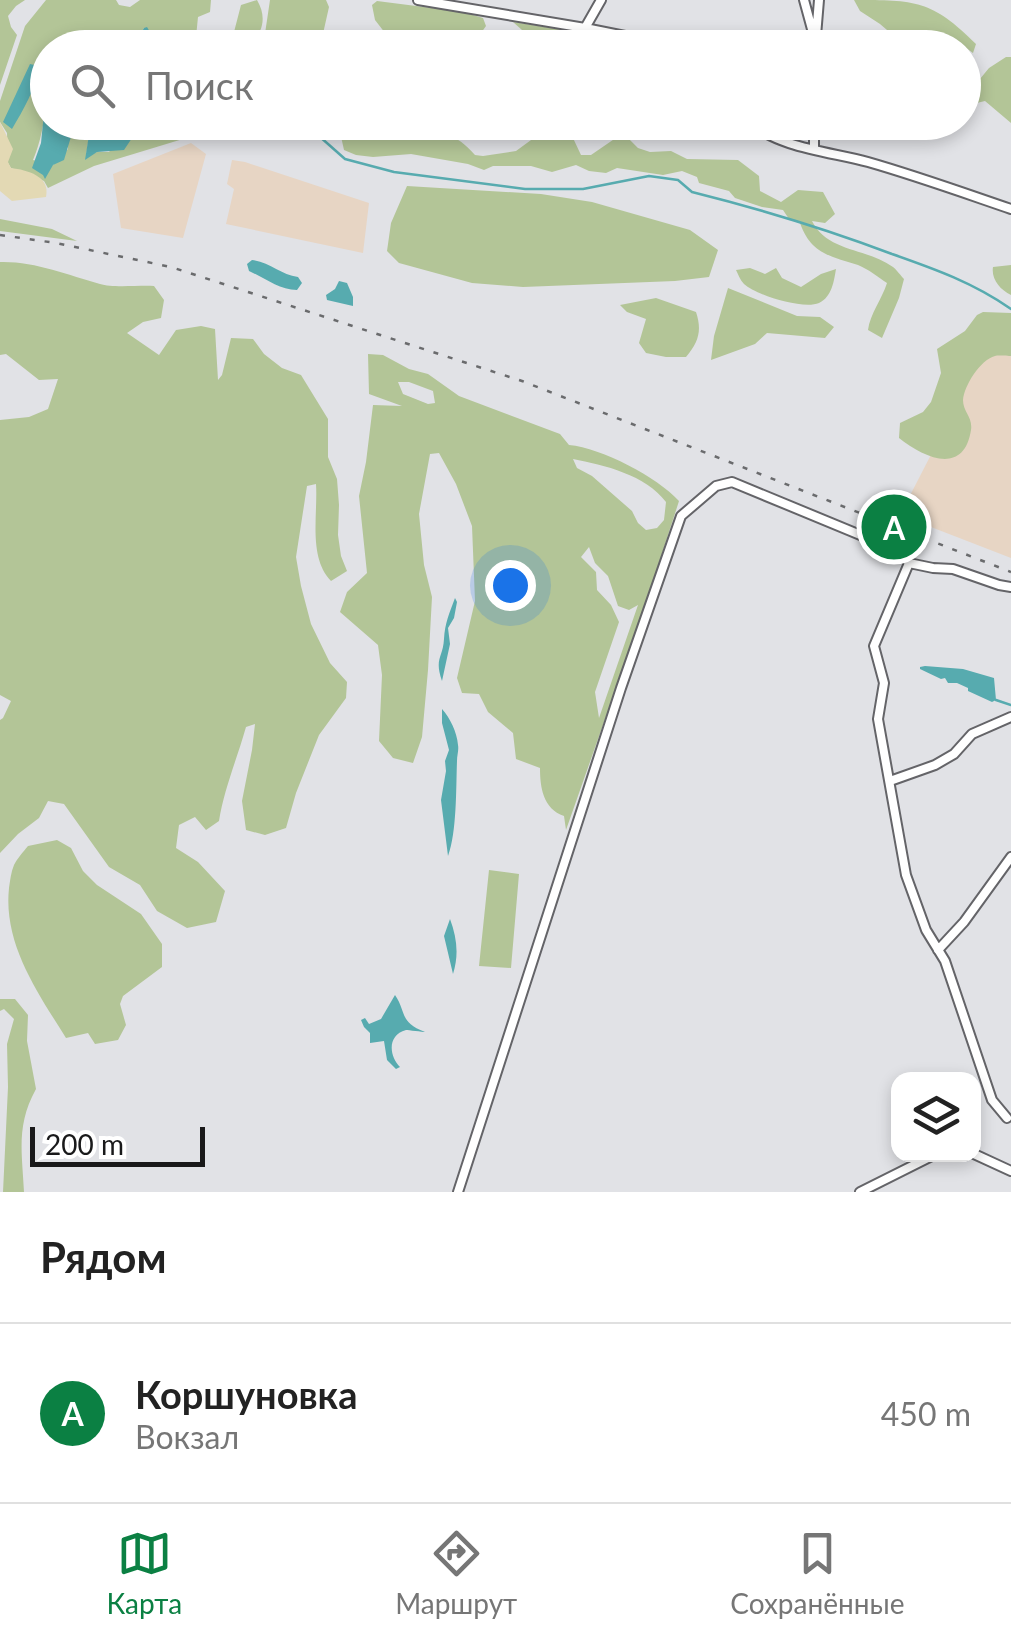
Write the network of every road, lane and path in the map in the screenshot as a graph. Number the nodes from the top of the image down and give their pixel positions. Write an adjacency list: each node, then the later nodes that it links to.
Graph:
1 (418, 0): 5 (street)
2 (601, 0): 5 (street)
3 (804, 0): 7 (street)
4 (820, 0): 8 (street)
5 (585, 28): 6 (street)
6 (595, 30)
7 (811, 30)
8 (817, 30)
9 (782, 140): 11 (street)
10 (814, 140): 11 (street)
11 (814, 148): 12 (street)
12 (1011, 209)
13 (909, 563): 14 (street); 16 (street); 23 (street)
14 (1011, 587)
15 (1011, 717): 16 (street)
16 (890, 781): 18 (street)
17 (1011, 857): 18 (street)
18 (938, 950): 19 (street)
19 (1007, 1118)
20 (981, 1157): 22 (street)
21 (920, 1162): 24 (street)
22 (1011, 1170)
23 (458, 1192)
24 (860, 1192)

